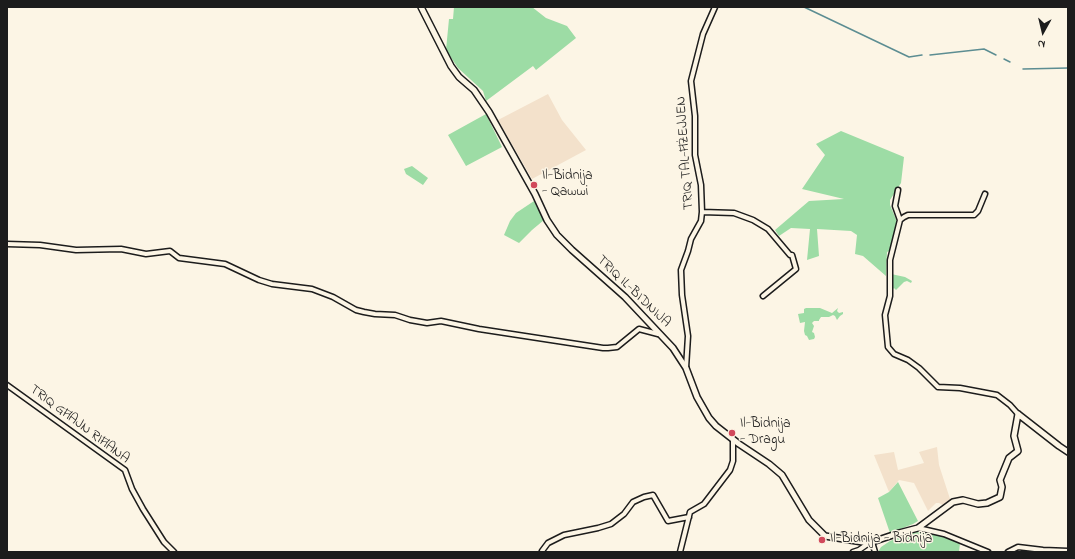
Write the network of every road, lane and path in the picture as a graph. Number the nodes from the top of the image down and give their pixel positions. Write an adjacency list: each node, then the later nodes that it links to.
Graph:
1 (421, 7): 9 (street, TRIQ IL-BIDNIJA)
2 (715, 7): 5 (street, TRIQ TAL-ĦŻEJJEN)
3 (898, 190): 6 (street)
4 (985, 194): 6 (street)
5 (702, 212): 8 (street); 10 (street, TRIQ TAL-ĦŻEJJEN)
6 (900, 220): 12 (street)
7 (7, 244): 9 (street)
8 (763, 296)
9 (662, 336): 10 (street, TRIQ IL-BIDNIJA)
10 (686, 368): 13 (street, TRIQ IL-BIDNIJA)
11 (7, 385): 20 (street, TRIQ GĦAJN RIĦANA)
12 (1018, 414): 14 (street); 16 (street)
13 (733, 439): 15 (street); 17 (street, TRIQ IL-BIDNIJA)
14 (1068, 452)
15 (689, 516): 19 (street); 21 (street)
16 (918, 528): 17 (street); 24 (street)
17 (870, 542): 22 (street); 23 (street)
18 (1068, 550): 25 (street)
19 (542, 551)
20 (174, 552)
21 (680, 552)
22 (853, 552)
23 (875, 552)
24 (988, 552)
25 (1008, 552)

